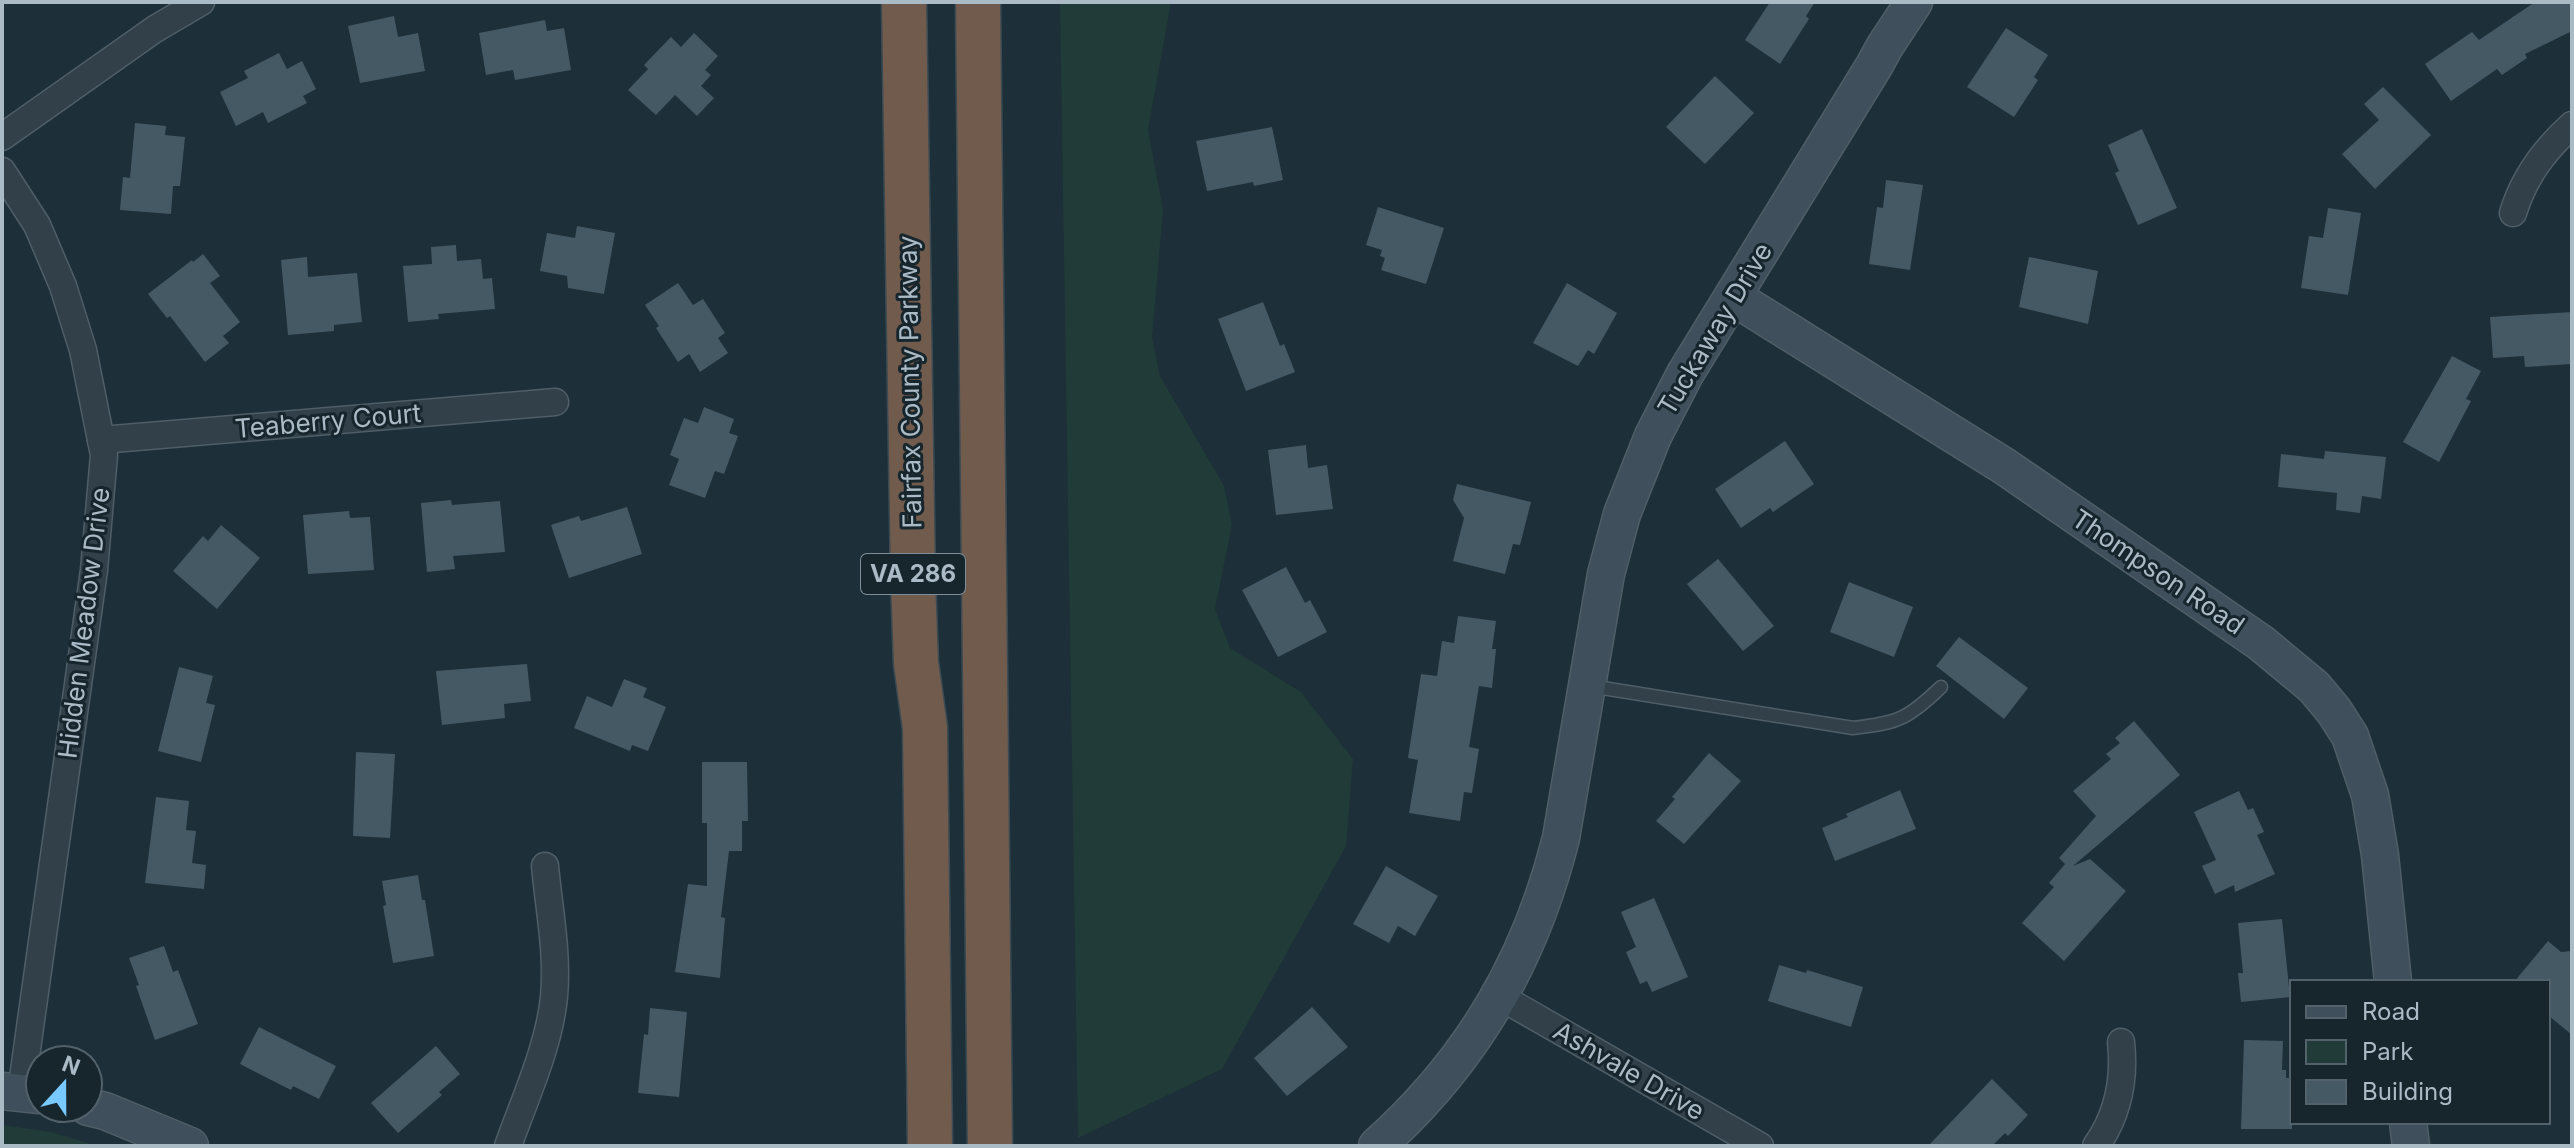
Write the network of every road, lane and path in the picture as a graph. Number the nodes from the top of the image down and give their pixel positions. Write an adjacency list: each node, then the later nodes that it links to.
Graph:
1 (201, 2): 6 (street)
2 (904, 2): 23 (highway, Fairfax County Parkway / VA 286)
3 (978, 2): 24 (highway, VA 286)
4 (1914, 2): 9 (street, Tuckaway Drive)
5 (2572, 125): 8 (street)
6 (2, 137)
7 (2, 171): 11 (street, Hidden Meadow Drive)
8 (2513, 213)
9 (1733, 297): 12 (street, Tuckaway Drive); 15 (street, Thompson Road)
10 (555, 402): 11 (street, Teaberry Court)
11 (101, 440): 18 (street, Hidden Meadow Drive)
12 (1586, 686): 13 (lane); 16 (street, Tuckaway Drive)
13 (1941, 687)
14 (545, 866): 22 (street)
15 (2393, 980)
16 (1499, 996): 25 (street, Tuckaway Drive); 26 (street, Ashvale Drive)
17 (2121, 1042): 27 (street)
18 (21, 1093)
19 (104, 1111): 21 (street)
20 (2408, 1124): 28 (street)
21 (190, 1146)
22 (508, 1146)
23 (930, 1146)
24 (990, 1146)
25 (1377, 1146)
26 (1760, 1146)
27 (2096, 1146)
28 (2411, 1146)

